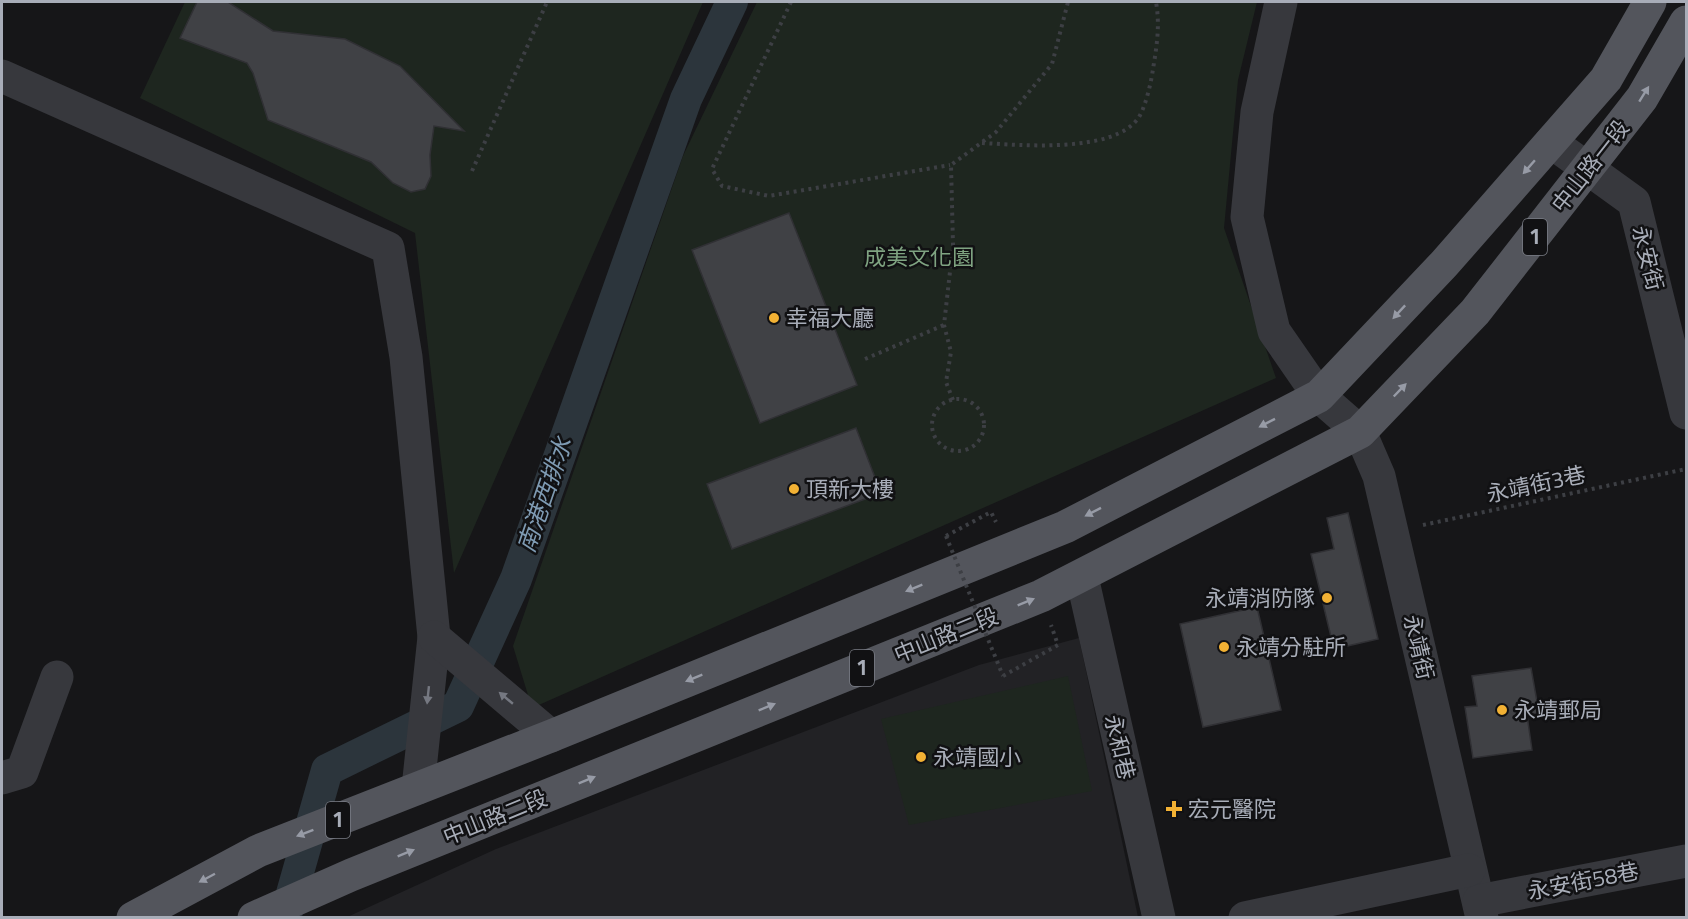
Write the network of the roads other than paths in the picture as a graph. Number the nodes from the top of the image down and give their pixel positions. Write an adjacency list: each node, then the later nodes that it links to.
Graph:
1 (1281, 2): 7 (street, 永靖街)
2 (1650, 2): 5 (main road, 中山路一段 / 1)
3 (1686, 22): 6 (main road, 中山路一段 / 1, one-way to 3)
4 (2, 76): 11 (street)
5 (1551, 142): 6 (street, 永安街); 7 (main road, 中山路一段 / 1, one-way to 7)
6 (1588, 170): 8 (street, 永安街); 9 (main road, 中山路一段 / 1, one-way to 6)
7 (1319, 396): 9 (street, 永靖街); 13 (main road, 1, one-way to 13)
8 (1686, 413)
9 (1360, 432): 10 (main road, 中山路二段 / 1); 17 (street, 永靖街)
10 (1082, 576): 20 (main road, 中山路二段 / 1, one-way to 10); 21 (street, 永和巷)
11 (434, 637): 13 (street, one-way to 11); 15 (street, one-way to 15)
12 (57, 677): 14 (street)
13 (551, 736): 15 (main road, 1)
14 (2, 778)
15 (418, 788): 19 (main road, 1, one-way to 19)
16 (1686, 861): 18 (street, 永安街58巷)
17 (1469, 870): 18 (street, 永靖街); 22 (street)
18 (1480, 909)
19 (133, 918)
20 (254, 918)
21 (1159, 918)
22 (1245, 918)

